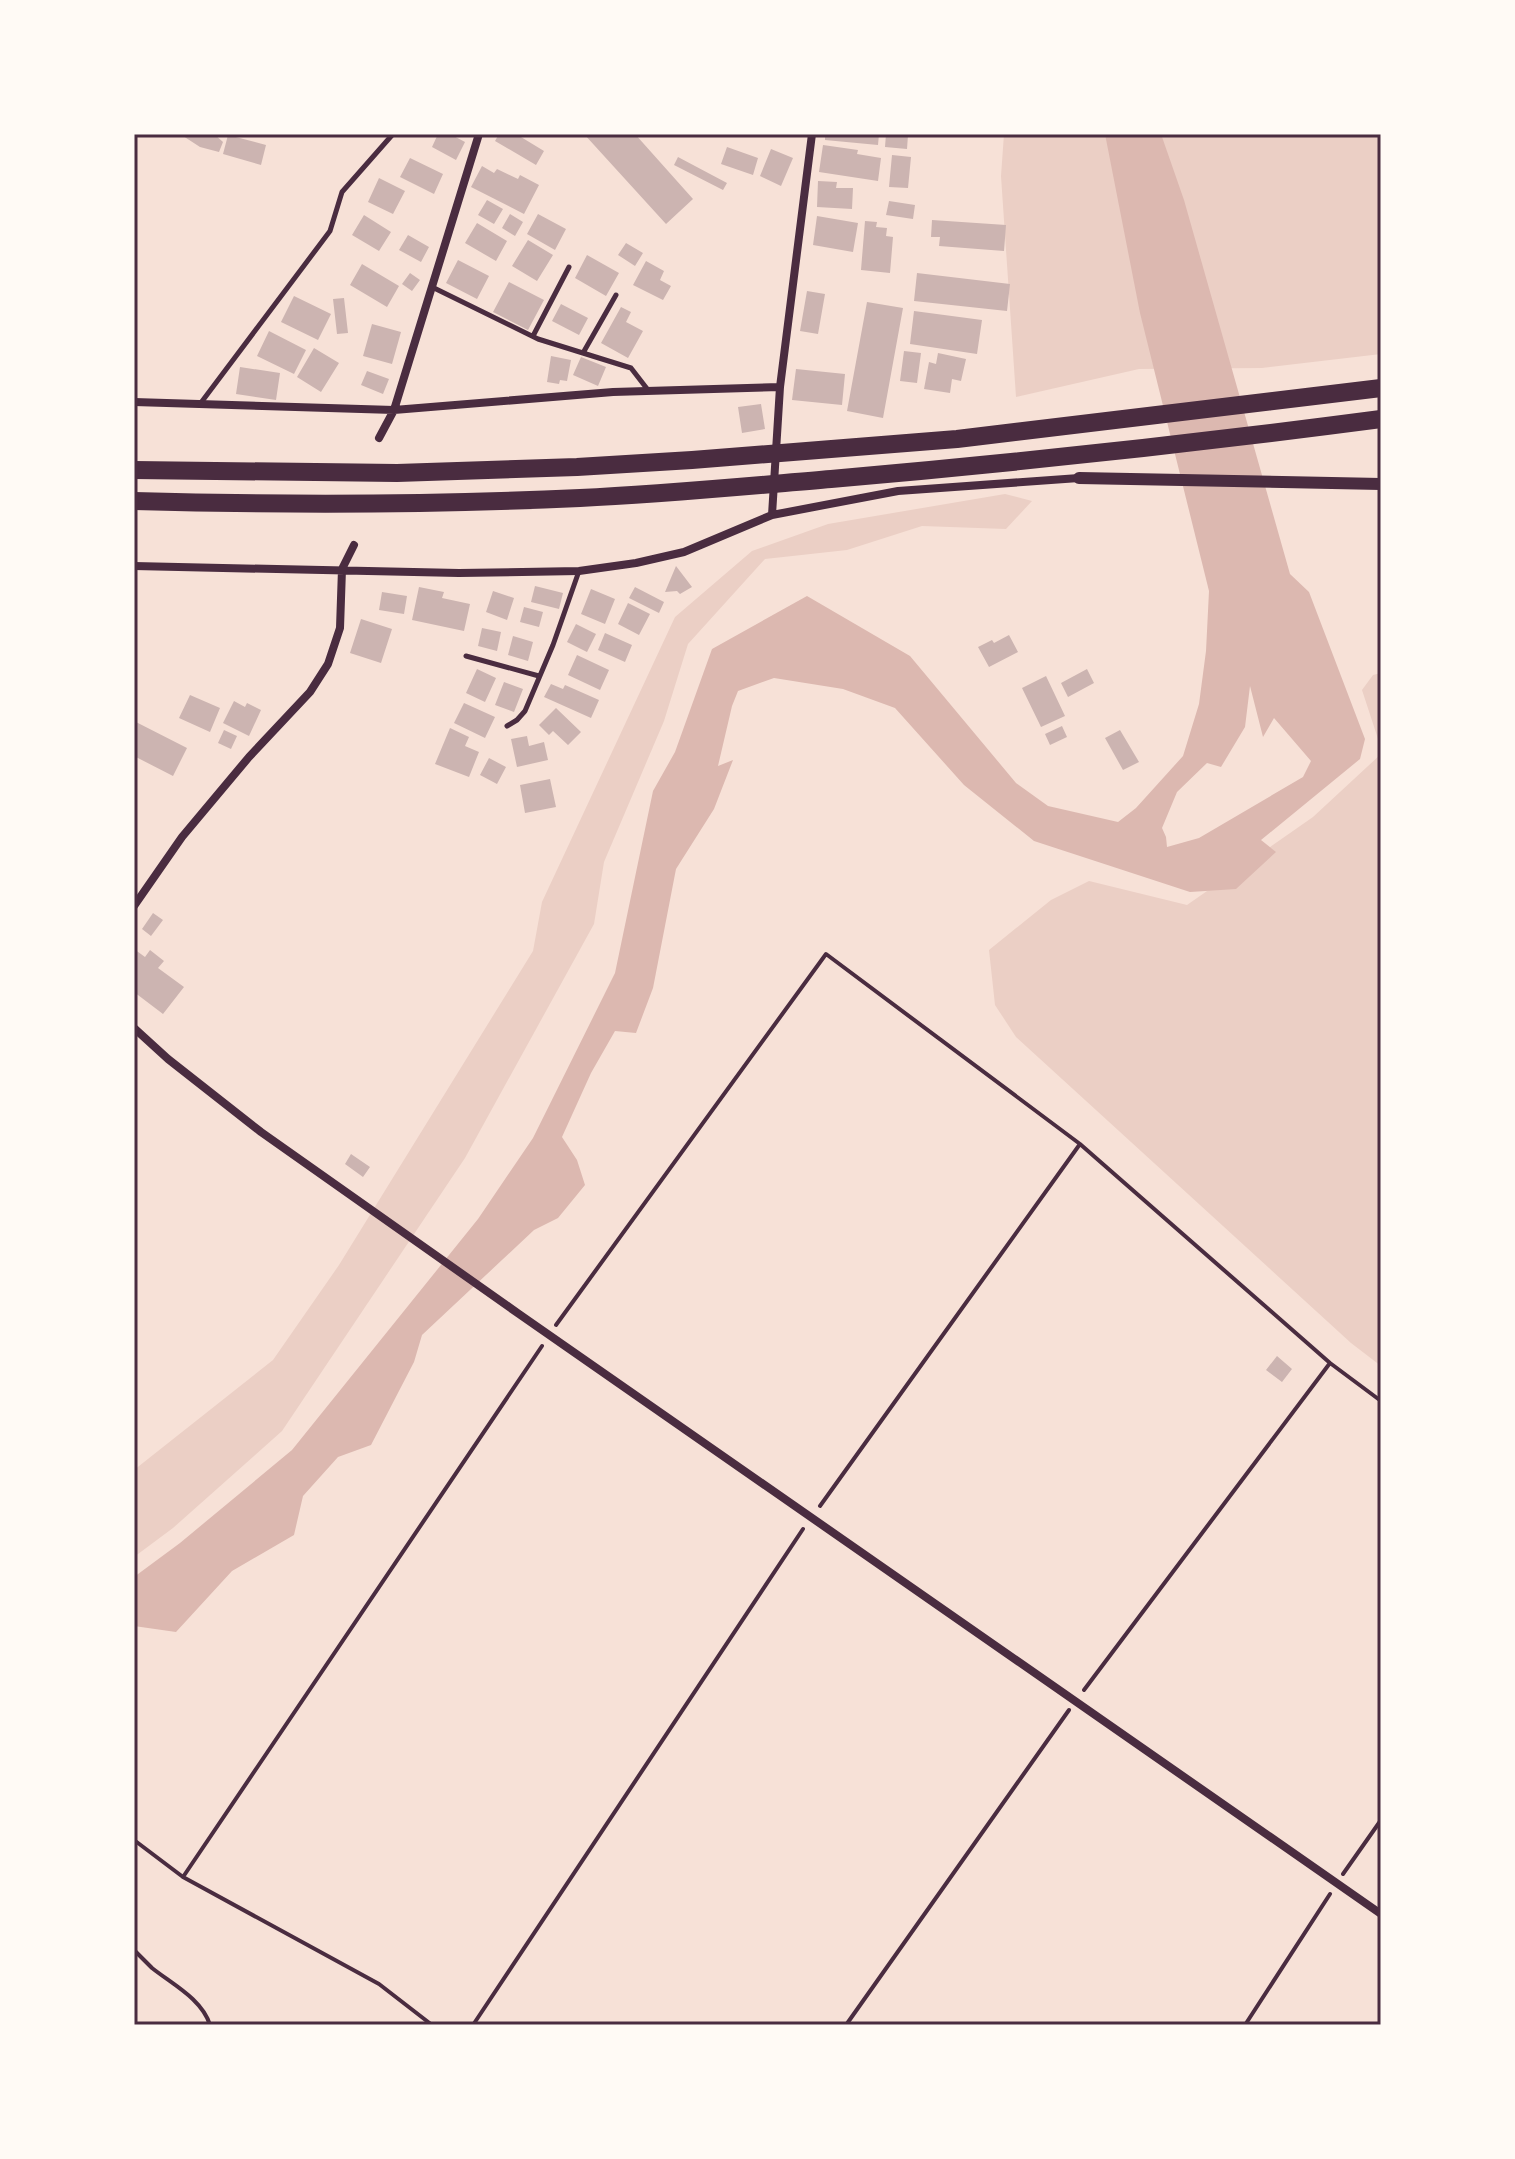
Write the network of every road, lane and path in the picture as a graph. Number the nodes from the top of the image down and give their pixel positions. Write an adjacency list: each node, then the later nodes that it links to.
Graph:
1 (393, 134): 13 (lane)
2 (479, 134): 5 (street)
3 (812, 134): 9 (street)
4 (569, 267): 7 (lane)
5 (432, 287): 7 (lane); 14 (street)
6 (616, 295): 8 (lane)
7 (533, 336): 8 (lane)
8 (583, 353): 11 (lane)
9 (780, 387): 11 (street); 21 (street)
10 (1381, 388): 17 (highway)
11 (649, 392): 14 (street)
12 (134, 402): 13 (street)
13 (200, 404): 14 (street)
14 (394, 410): 16 (street)
15 (1381, 419): 20 (highway)
16 (379, 438)
17 (134, 470)
18 (1079, 478): 19 (street); 21 (street)
19 (1381, 484)
20 (134, 501)
21 (772, 515): 25 (street)
22 (354, 545): 24 (street)
23 (134, 566): 24 (street)
24 (342, 569): 25 (street); 29 (street)
25 (579, 571): 27 (lane)
26 (466, 656): 27 (lane)
27 (539, 676): 28 (lane)
28 (507, 726)
29 (134, 906)
30 (134, 1028): 32 (street)
31 (1080, 1144): 32 (path); 33 (path); 35 (path)
32 (549, 1335): 35 (street); 39 (path)
33 (1330, 1363): 34 (path); 36 (path)
34 (1381, 1401)
35 (811, 1517): 36 (street); 45 (path)
36 (1075, 1701): 40 (street); 46 (path)
37 (1381, 1820): 40 (path)
38 (134, 1840): 39 (path)
39 (183, 1877): 44 (path)
40 (1337, 1883): 41 (street); 47 (path)
41 (1381, 1914)
42 (134, 1950): 43 (path)
43 (210, 2025)
44 (432, 2025)
45 (473, 2025)
46 (846, 2025)
47 (1245, 2025)

